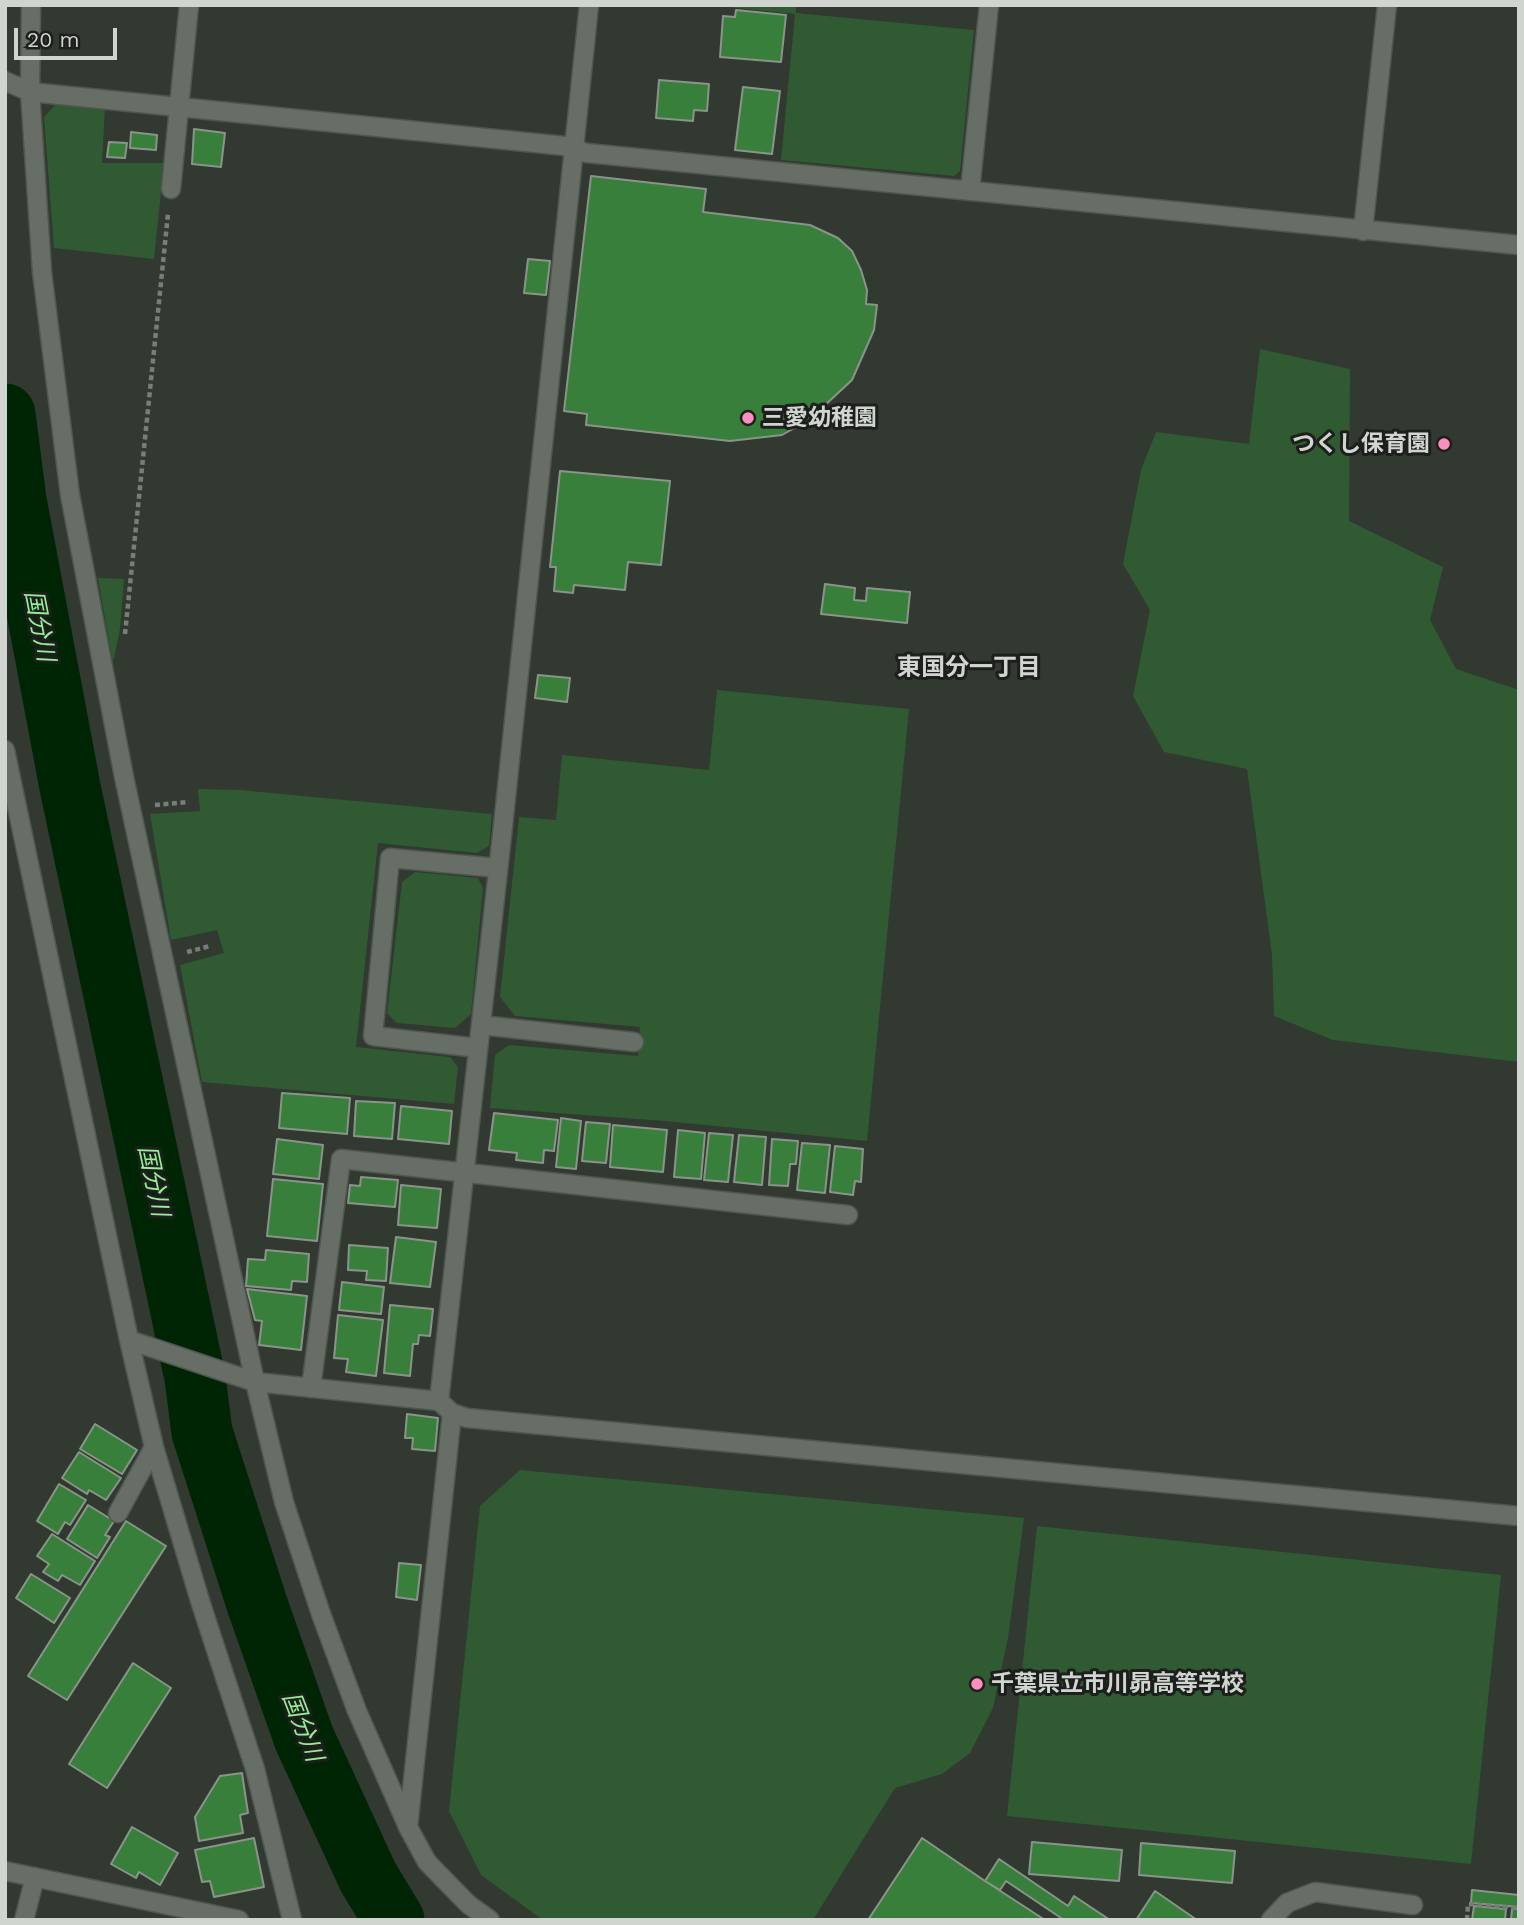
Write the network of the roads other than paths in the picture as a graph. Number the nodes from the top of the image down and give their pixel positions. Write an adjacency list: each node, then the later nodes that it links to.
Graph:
1 (32, 5): 7 (street)
2 (189, 5): 8 (street)
3 (589, 5): 9 (street)
4 (989, 5): 11 (street)
5 (1387, 5): 12 (street)
6 (9, 82): 7 (street)
7 (30, 92): 8 (street); 22 (street)
8 (179, 108): 9 (street); 10 (street)
9 (575, 149): 11 (street); 15 (street)
10 (171, 189)
11 (970, 191): 12 (street)
12 (1363, 231): 13 (street)
13 (1519, 245)
14 (5, 750): 21 (street)
15 (498, 868): 16 (street); 18 (street)
16 (481, 1026): 17 (street); 18 (street)
17 (634, 1042)
18 (478, 1048): 19 (street)
19 (464, 1172): 20 (street); 23 (street); 24 (street)
20 (848, 1215)
21 (128, 1340): 22 (street); 25 (street)
22 (255, 1382): 23 (street); 28 (street)
23 (311, 1388): 24 (street)
24 (445, 1407): 27 (street); 28 (street)
25 (154, 1447): 26 (street); 34 (street)
26 (118, 1513)
27 (1519, 1516)
28 (408, 1827): 35 (street)
29 (5, 1871): 30 (street)
30 (35, 1877): 32 (street); 33 (street)
31 (1413, 1905): 36 (street)
32 (24, 1920)
33 (239, 1920)
34 (292, 1920)
35 (489, 1920)
36 (1272, 1920)

